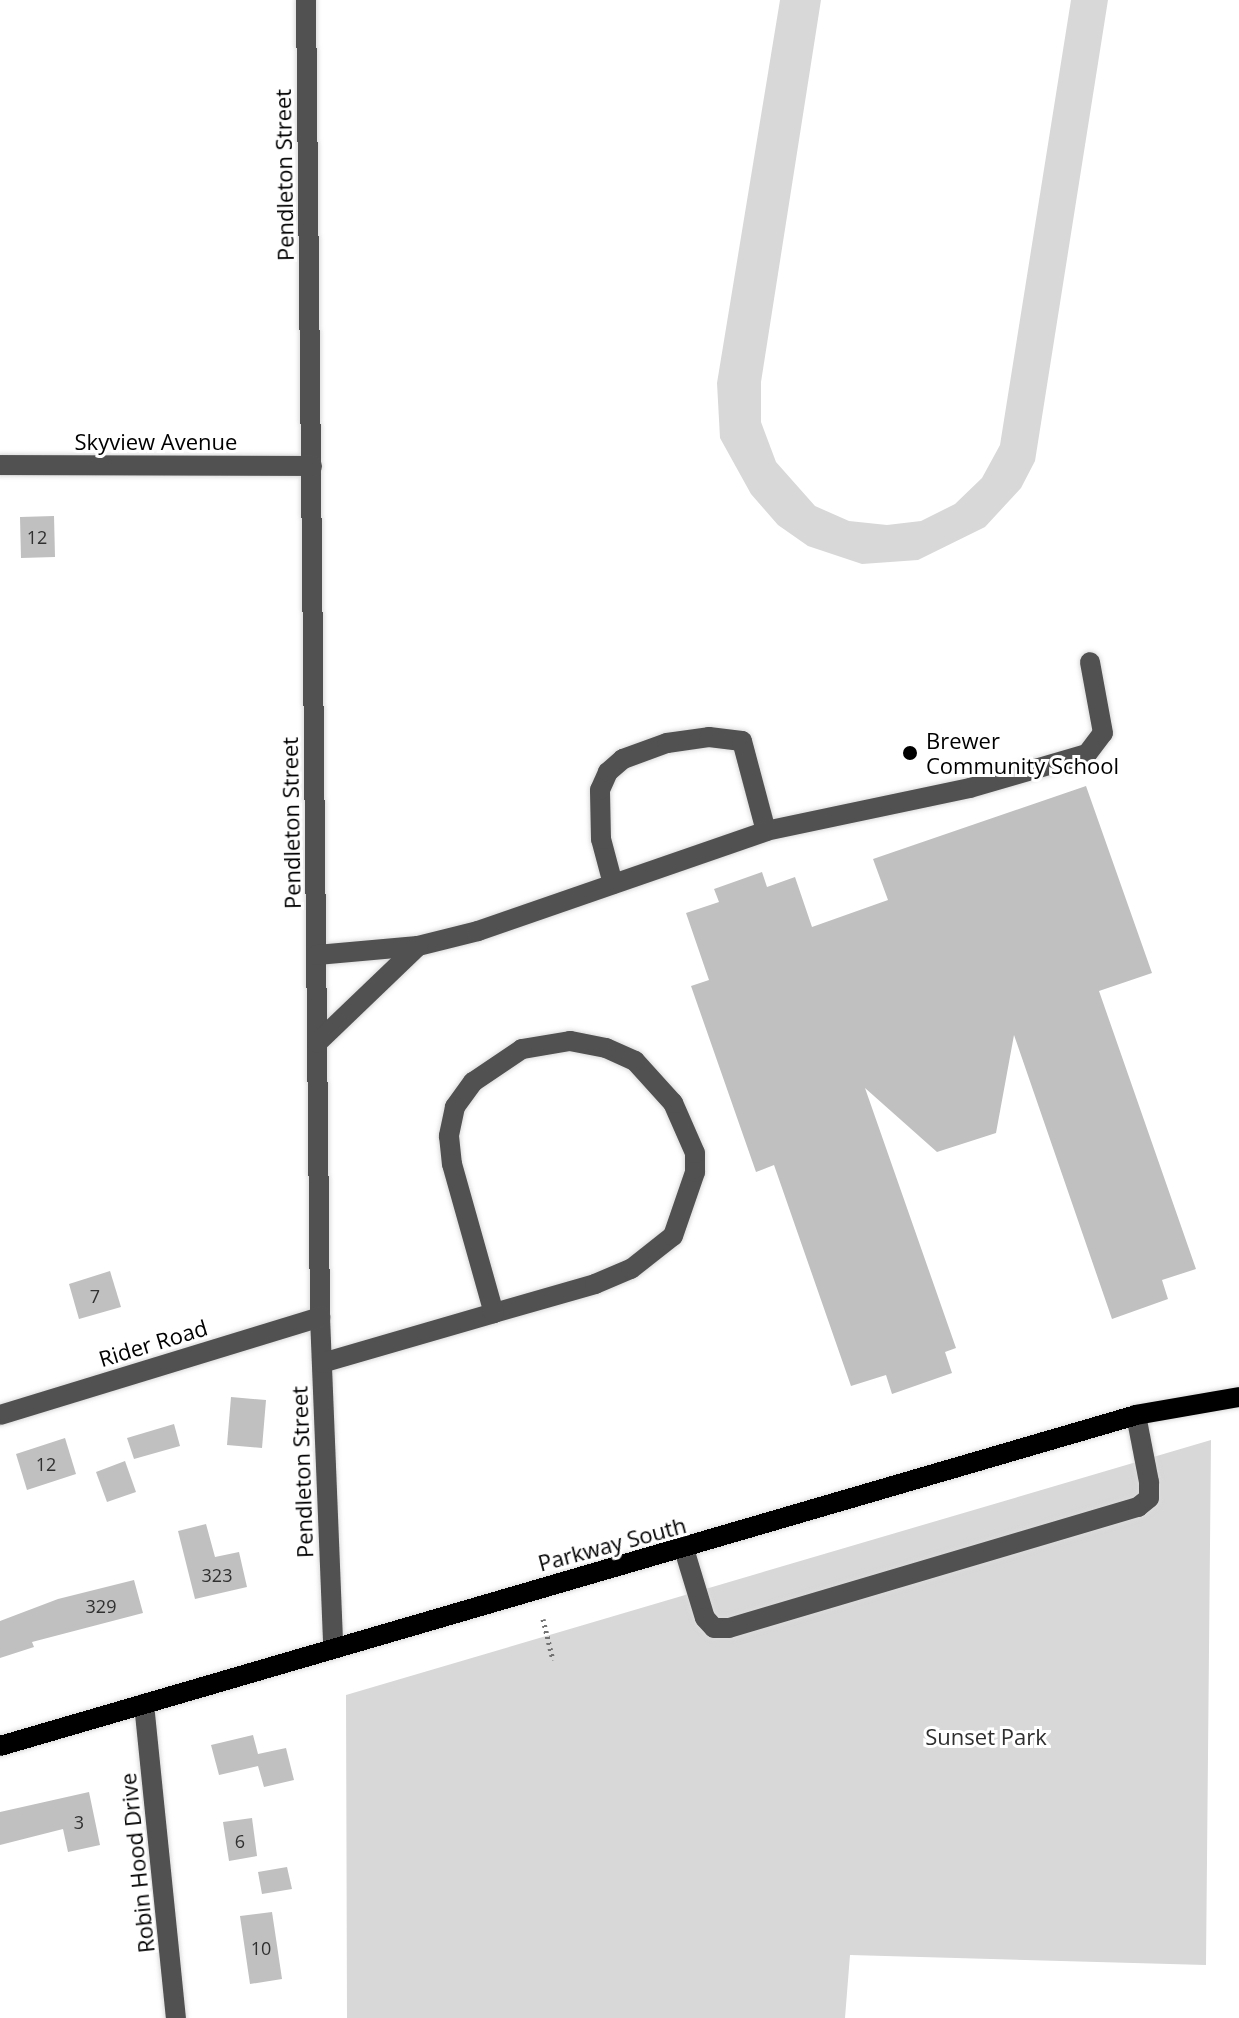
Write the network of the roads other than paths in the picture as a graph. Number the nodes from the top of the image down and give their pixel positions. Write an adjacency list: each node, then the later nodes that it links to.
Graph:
1 (306, 0): 3 (street, Pendleton Street)
2 (0, 465): 3 (street, Skyview Avenue)
3 (312, 466): 8 (street, Pendleton Street)
4 (1090, 662): 5 (street)
5 (766, 831): 6 (street); 6 (street)
6 (613, 884): 7 (street)
7 (418, 946): 8 (street); 9 (street)
8 (317, 955): 9 (street, Pendleton Street)
9 (317, 1043): 11 (street, Pendleton Street)
10 (494, 1313): 10 (street); 12 (street)
11 (320, 1317): 12 (street, Pendleton Street); 14 (street, Rider Road)
12 (322, 1363): 17 (street, Pendleton Street)
13 (1239, 1397): 15 (main road, Parkway South)
14 (0, 1415)
15 (1136, 1415): 16 (main road, Parkway South); 16 (street)
16 (684, 1549): 17 (main road, Parkway South)
17 (333, 1646): 18 (main road, Parkway South)
18 (144, 1704): 19 (main road, Parkway South); 20 (street, Robin Hood Drive)
19 (0, 1746)
20 (176, 2018)

